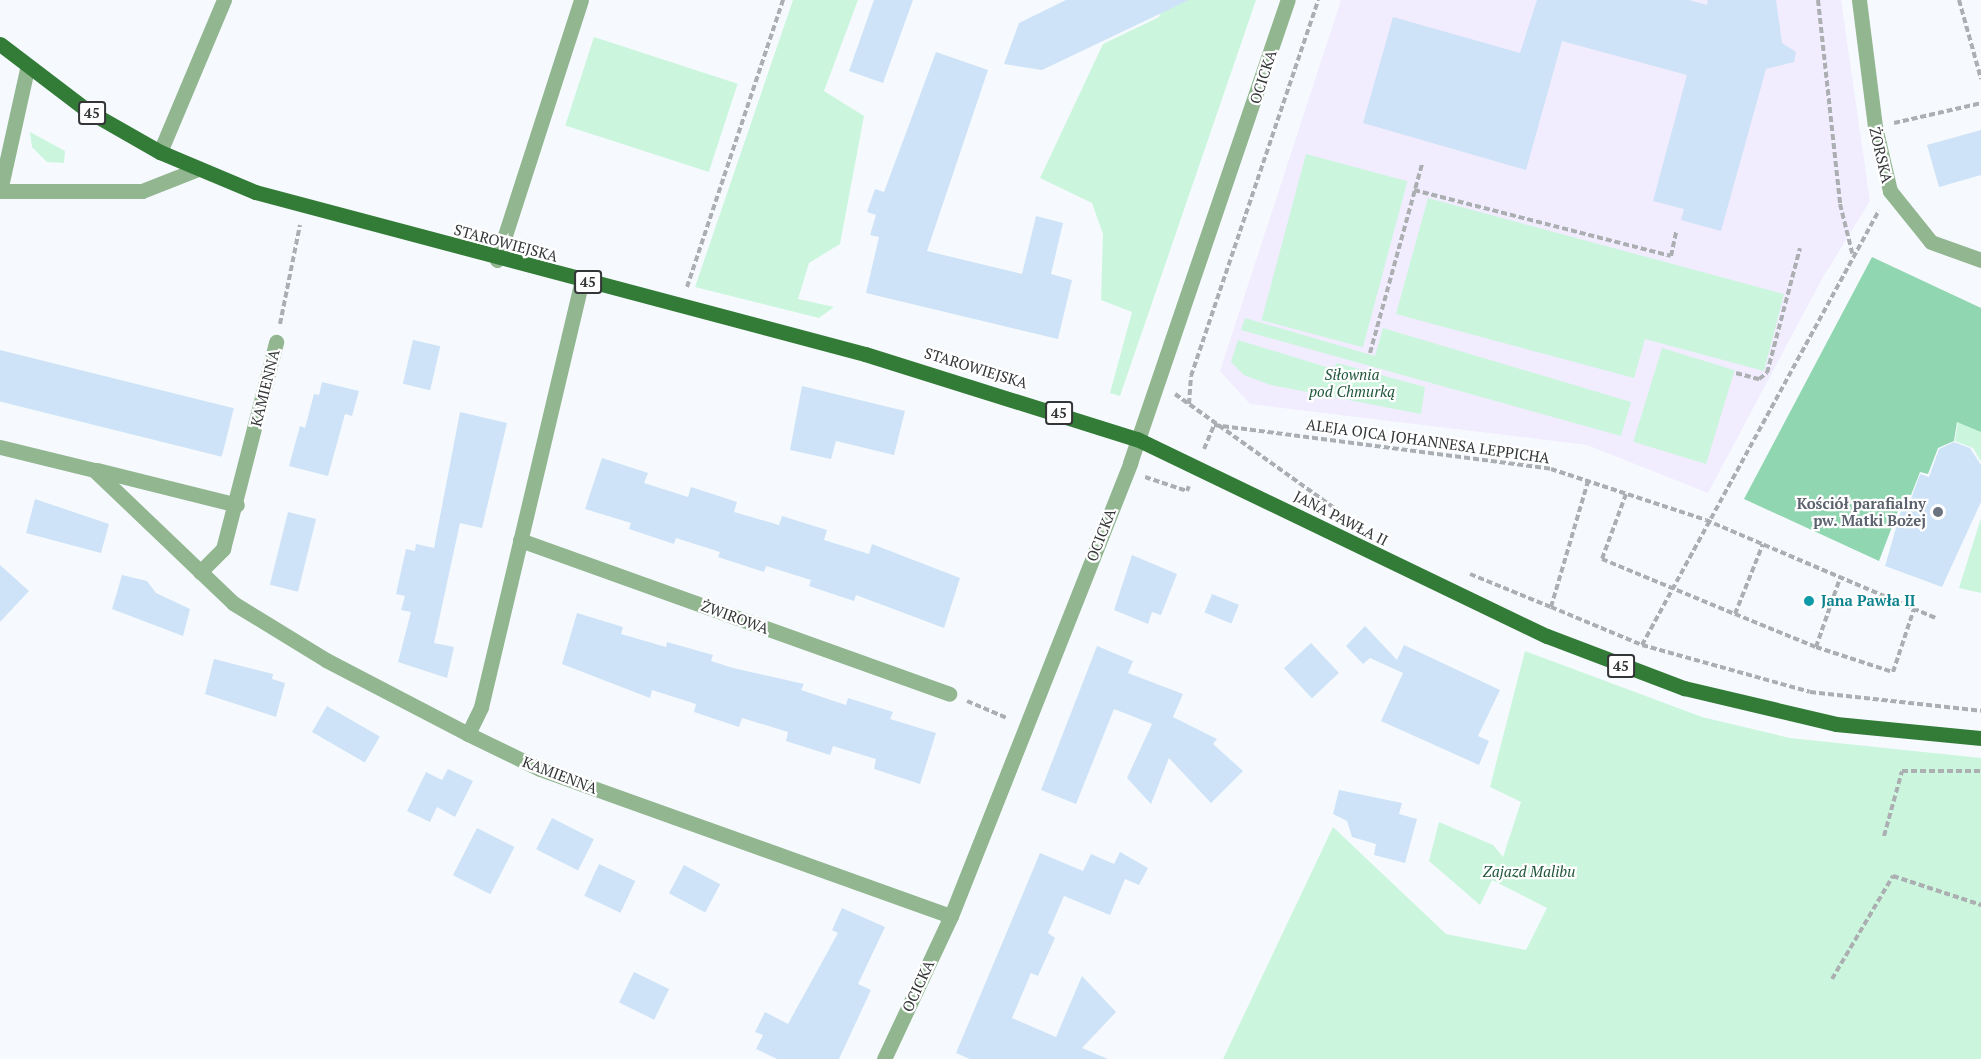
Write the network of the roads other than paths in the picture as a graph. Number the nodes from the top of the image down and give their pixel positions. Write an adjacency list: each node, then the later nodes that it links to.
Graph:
1 (224, 0): 7 (street)
2 (581, 0): 9 (street)
3 (1288, 0): 13 (street, OCICKA)
4 (1859, 0): 10 (street, ŻORSKA)
5 (0, 44): 6 (main road, STAROWIEJSKA / 45)
6 (27, 69): 7 (main road, STAROWIEJSKA / 45); 8 (street)
7 (160, 152): 8 (main road, STAROWIEJSKA / 45)
8 (198, 169): 9 (main road, STAROWIEJSKA / 45)
9 (497, 260): 11 (main road, STAROWIEJSKA / 45)
10 (1981, 260)
11 (582, 281): 13 (main road, STAROWIEJSKA / 45); 17 (street)
12 (276, 342): 16 (street, KAMIENNA)
13 (1137, 439): 21 (main road, JANA PAWŁA II / 45); 22 (street, OCICKA)
14 (0, 447): 15 (street)
15 (94, 470): 16 (street); 18 (street, KAMIENNA)
16 (237, 505): 18 (street, KAMIENNA)
17 (520, 540): 19 (street, ŻWIROWA); 20 (street)
18 (200, 572): 20 (street, KAMIENNA)
19 (949, 694)
20 (468, 734): 22 (street, KAMIENNA)
21 (1981, 738)
22 (951, 916): 23 (street, OCICKA)
23 (884, 1059)

